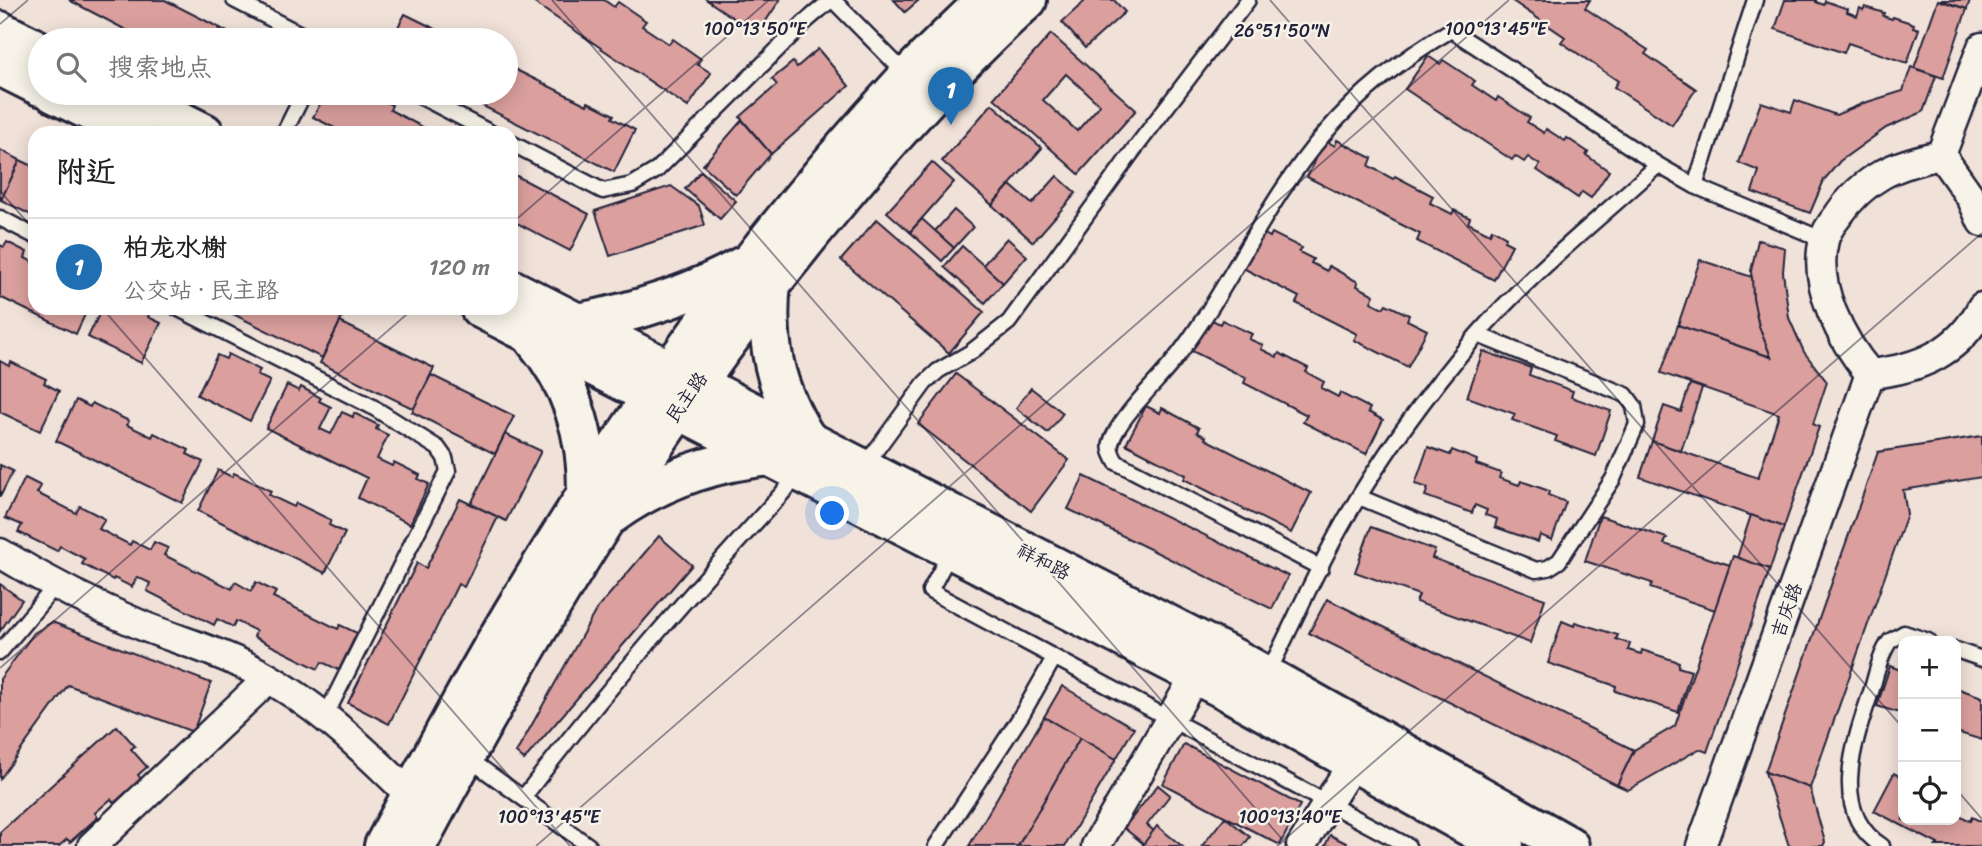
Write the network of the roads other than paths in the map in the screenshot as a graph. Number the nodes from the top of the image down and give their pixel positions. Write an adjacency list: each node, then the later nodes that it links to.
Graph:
1 (234, 0): 7 (lane)
2 (832, 0): 12 (lane); 22 (lane)
3 (986, 0): 12 (main road, 民主路)
4 (1027, 0): 30 (main road, 民主路)
5 (1248, 0): 42 (lane)
6 (1755, 0): 25 (lane)
7 (289, 28)
8 (0, 31): 9 (main road)
9 (28, 45)
10 (1982, 47): 23 (street)
11 (0, 66): 13 (main road)
12 (908, 76): 30 (main road, 民主路)
13 (28, 80)
14 (78, 105): 18 (main road)
15 (148, 105): 19 (main road)
16 (298, 105): 20 (lane)
17 (437, 105): 21 (lane)
18 (120, 126)
19 (190, 126)
20 (288, 126)
21 (478, 126)
22 (518, 147)
23 (1941, 155): 27 (street); 29 (street)
24 (1658, 165): 25 (lane); 37 (lane); 47 (lane)
25 (1696, 186): 29 (lane)
26 (0, 218): 28 (lane)
27 (1982, 222)
28 (28, 232)
29 (1824, 240): 39 (street)
30 (761, 272): 35 (main road); 40 (main road, 民主路); 41 (main road)
31 (518, 293): 35 (main road, 祥和路)
32 (1982, 307): 38 (street)
33 (201, 315): 57 (lane)
34 (494, 315): 36 (main road, 祥和路)
35 (578, 323): 40 (main road, 祥和路)
36 (528, 332): 40 (main road, 祥和路); 44 (main road)
37 (1478, 335): 43 (lane); 43 (lane)
38 (1974, 340): 39 (street)
39 (1870, 374): 74 (street, 吉庆路)
40 (674, 390): 41 (main road, 祥和路); 44 (main road, 民主路)
41 (793, 456): 42 (main road, 祥和路); 44 (main road); 45 (main road, 祥和路); 62 (lane)
42 (863, 468): 55 (main road, 祥和路)
43 (1359, 498): 47 (lane)
44 (594, 507): 59 (main road, 民主路); 61 (main road, 民主路)
45 (952, 550): 52 (lane); 54 (main road, 祥和路)
46 (0, 553): 48 (street)
47 (1321, 568): 55 (lane)
48 (56, 585): 50 (lane); 56 (street)
49 (1898, 636): 75 (lane)
50 (0, 652)
51 (1961, 652): 53 (lane)
52 (1055, 658): 58 (lane); 68 (lane)
53 (1982, 659)
54 (1196, 675): 58 (street); 60 (main road, 祥和路)
55 (1267, 676): 73 (main road, 祥和路)
56 (268, 679): 57 (street); 64 (street)
57 (325, 717): 61 (street)
58 (1171, 720): 63 (lane); 69 (street)
59 (465, 756): 62 (lane); 66 (main road, 民主路)
60 (1354, 761): 63 (street); 72 (main road, 祥和路)
61 (411, 796): 65 (main road, 民主路)
62 (523, 798): 67 (lane)
63 (1328, 803): 70 (street); 71 (lane)
64 (92, 846)
65 (384, 846)
66 (416, 846)
67 (589, 846)
68 (936, 846)
69 (1096, 846)
70 (1301, 846)
71 (1408, 846)
72 (1504, 846)
73 (1569, 846)
74 (1702, 846)
75 (1882, 846)

